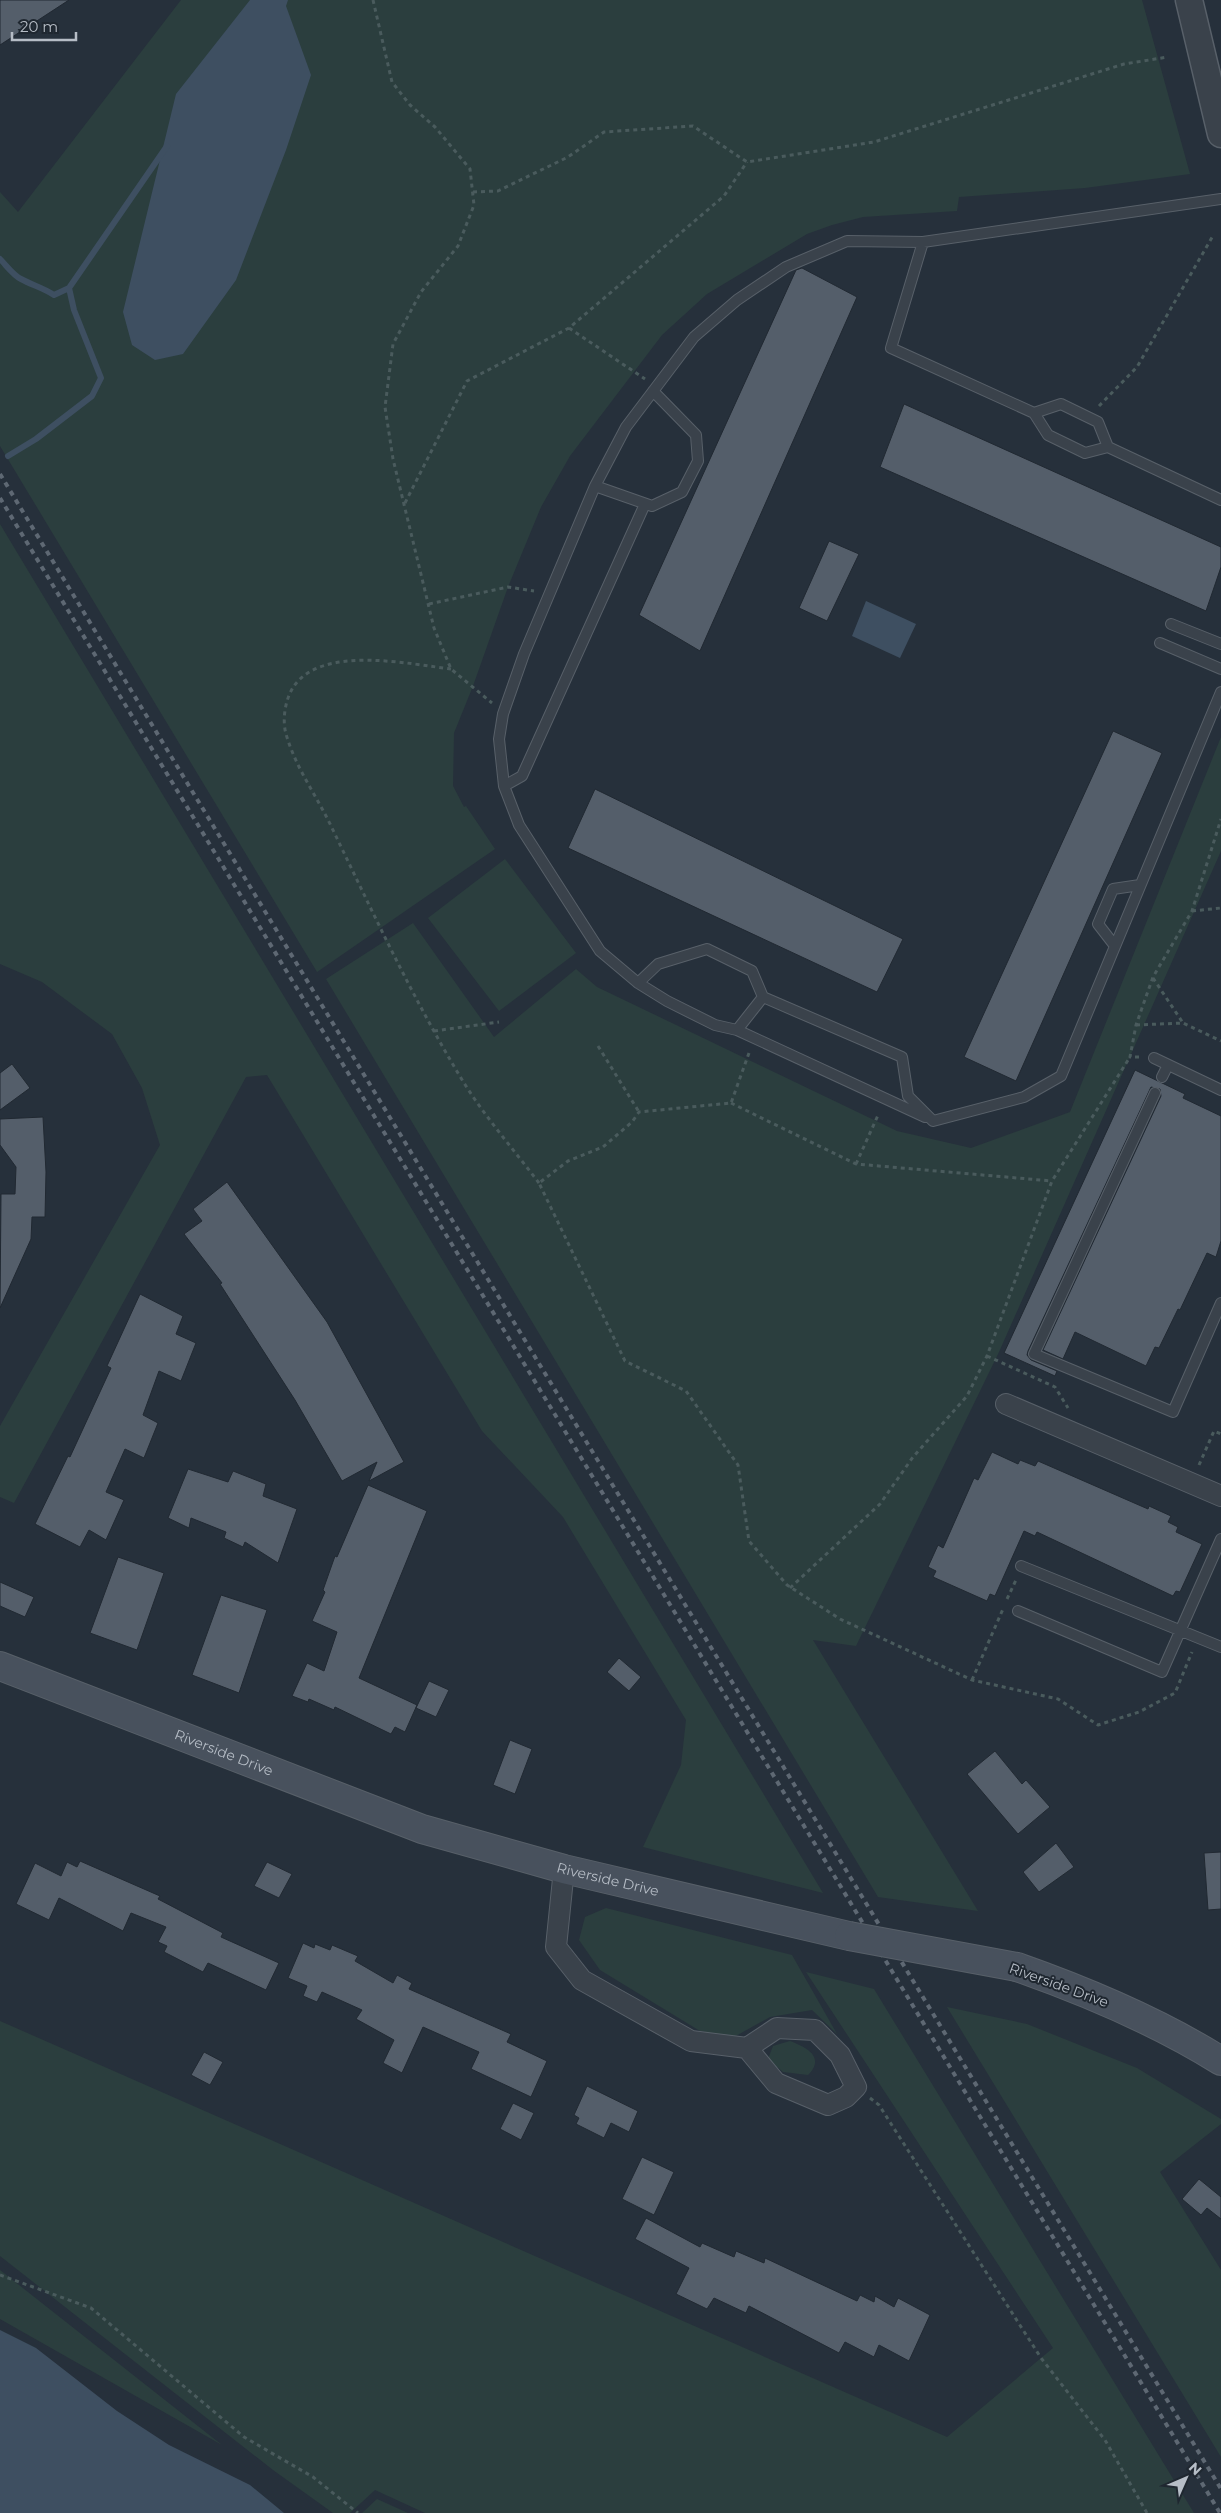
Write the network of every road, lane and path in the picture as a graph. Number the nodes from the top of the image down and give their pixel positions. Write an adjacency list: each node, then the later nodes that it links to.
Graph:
1 (373, 0): 6 (path)
2 (1189, 0): 4 (street)
3 (1168, 57): 5 (path)
4 (1221, 134)
5 (747, 162): 6 (path); 10 (path)
6 (473, 192): 17 (path)
7 (1221, 199): 9 (lane)
8 (1214, 234): 13 (path)
9 (923, 242): 11 (lane); 12 (lane)
10 (569, 328): 11 (path); 17 (path)
11 (654, 388): 15 (lane); 18 (lane)
12 (1034, 413): 13 (lane); 14 (lane)
13 (1088, 417): 14 (lane)
14 (1108, 447): 16 (lane)
15 (595, 486): 18 (lane); 19 (lane)
16 (1221, 500)
17 (405, 503): 20 (path)
18 (645, 504): 28 (lane)
19 (550, 593): 20 (path); 27 (lane)
20 (430, 604): 25 (path)
21 (1171, 624): 23 (lane)
22 (1160, 643): 24 (lane)
23 (1221, 644)
24 (1221, 669)
25 (452, 670): 27 (path); 41 (path)
26 (1221, 692): 30 (lane)
27 (503, 714): 28 (lane)
28 (504, 786): 35 (lane)
29 (1221, 819): 32 (path)
30 (1140, 885): 33 (lane); 33 (lane)
31 (1221, 908): 32 (path)
32 (1192, 911): 34 (path)
33 (1115, 946): 54 (lane)
34 (1153, 977): 38 (path); 39 (path)
35 (638, 983): 36 (lane); 40 (lane)
36 (763, 997): 40 (lane); 54 (lane)
37 (499, 1022): 41 (path)
38 (1183, 1023): 39 (path); 43 (path)
39 (1136, 1025): 45 (path)
40 (737, 1030): 42 (lane)
41 (434, 1031): 57 (path)
42 (754, 1038): 51 (lane); 52 (path)
43 (1221, 1042)
44 (598, 1046): 53 (path)
45 (1130, 1057): 46 (path); 56 (path)
46 (1154, 1058): 47 (lane)
47 (1168, 1065): 48 (lane); 49 (lane)
48 (1162, 1077)
49 (1221, 1090)
50 (1155, 1093): 58 (lane)
51 (886, 1099): 54 (lane); 55 (path)
52 (732, 1103): 53 (path); 55 (path)
53 (639, 1112): 57 (path)
54 (933, 1121)
55 (856, 1164): 56 (path)
56 (1052, 1181): 59 (path)
57 (539, 1182): 67 (path)
58 (1220, 1310)
59 (987, 1356): 62 (path); 67 (path)
60 (1006, 1404): 62 (street)
61 (1221, 1434): 63 (path)
62 (1087, 1438): 63 (street)
63 (1191, 1482): 64 (street)
64 (1221, 1496)
65 (1221, 1538): 69 (lane)
66 (1021, 1566): 69 (lane); 73 (path)
67 (790, 1588): 73 (path)
68 (1018, 1611): 69 (lane)
69 (1181, 1630): 70 (lane)
70 (1198, 1637): 71 (lane); 73 (path)
71 (1221, 1646)
72 (0, 1666): 74 (main road, Riverside Drive)
73 (972, 1680)
74 (564, 1869): 75 (street); 76 (main road, Riverside Drive, bridge)
75 (747, 2048): 77 (street); 77 (street)
76 (1221, 2061)
77 (856, 2087): 80 (path)
78 (0, 2275): 79 (path)
79 (358, 2513)
80 (1147, 2513)

